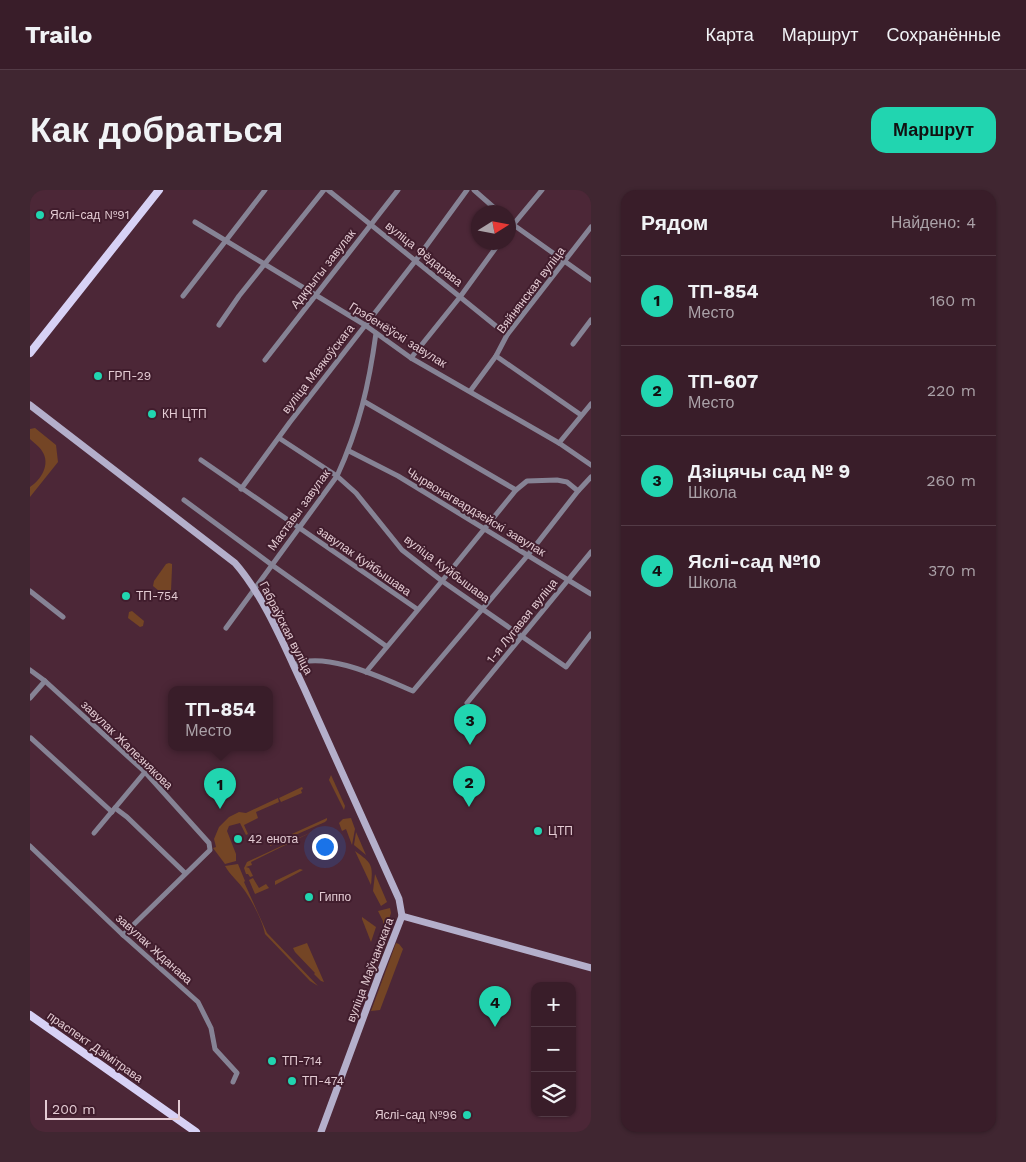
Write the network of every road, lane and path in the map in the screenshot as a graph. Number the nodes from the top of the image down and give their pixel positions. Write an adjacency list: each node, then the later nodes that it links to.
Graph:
1 (159, 190): 29 (main road)
2 (265, 190): 14 (street)
3 (326, 190): 11 (street, вуліца Фёдарава); 18 (street)
4 (398, 190): 11 (street, Адкрыты завулак)
5 (467, 190): 16 (street, вуліца Маякоўскага)
6 (474, 190): 8 (street)
7 (542, 190): 9 (street)
8 (491, 205)
9 (516, 218)
10 (195, 222): 14 (street, Грэбенёўскі завулак)
11 (371, 224): 16 (street, вуліца Фёдарава); 20 (street, Адкрыты завулак)
12 (516, 226): 17 (street)
13 (591, 227): 17 (street, Вяйнянская вуліца)
14 (225, 241): 18 (street, Грэбенёўскі завулак); 21 (street)
15 (494, 250): 22 (street)
16 (416, 260): 22 (street, вуліца Фёдарава); 25 (street, вуліца Маякоўскага)
17 (566, 261): 19 (street); 27 (street, Вяйнянская вуліца)
18 (264, 265): 20 (street, Грэбенёўскі завулак); 24 (street)
19 (591, 280)
20 (314, 295): 25 (street, Грэбенёўскі завулак); 32 (street, Адкрыты завулак)
21 (183, 296)
22 (460, 296): 27 (street, вуліца Фёдарава); 31 (street)
23 (591, 320): 28 (street)
24 (219, 325)
25 (365, 325): 26 (street, Грэбенёўскі завулак); 38 (street, вуліца Маякоўскага)
26 (376, 334): 31 (street, Грэбенёўскі завулак); 34 (street, Маставы завулак)
27 (507, 335): 30 (street, Вяйнянская вуліца)
28 (573, 344)
29 (30, 353)
30 (496, 356): 33 (street, Вяйнянская вуліца); 37 (street)
31 (412, 358): 33 (street, Грэбенёўскі завулак)
32 (265, 360)
33 (471, 390): 39 (street, Грэбенёўскі завулак)
34 (365, 402): 40 (street, Маставы завулак); 46 (street)
35 (591, 404): 37 (street)
36 (30, 405): 56 (main road, Габраўская вуліца)
37 (581, 415): 39 (street)
38 (279, 438): 43 (street, вуліца Куйбышава); 45 (street, вуліца Маякоўскага)
39 (559, 443): 42 (street, Грэбенёўскі завулак)
40 (349, 451): 43 (street, Маставы завулак); 50 (street, Чырвонагвардзейскі завулак)
41 (201, 460): 45 (street, завулак Куйбышава)
42 (591, 465)
43 (338, 476): 49 (street, Маставы завулак); 55 (street, вуліца Куйбышава)
44 (591, 477): 47 (street)
45 (241, 489): 49 (street, завулак Куйбышава)
46 (516, 490): 47 (street); 50 (street)
47 (578, 490): 52 (street)
48 (184, 500): 53 (street)
49 (300, 528): 53 (street, Маставы завулак); 60 (street, завулак Куйбышава)
50 (485, 528): 52 (street, Чырвонагвардзейскі завулак); 55 (street)
51 (591, 552): 54 (street, 1-я Лугавая вуліца)
52 (528, 555): 54 (street, Чырвонагвардзейскі завулак); 59 (street)
53 (272, 565): 56 (street, Маставы завулак); 65 (street)
54 (568, 580): 58 (street, Чырвонагвардзейскі завулак); 64 (street, 1-я Лугавая вуліца)
55 (442, 581): 59 (street, вуліца Куйбышава); 60 (street)
56 (254, 589): 62 (street, Маставы завулак); 66 (main road, Габраўская вуліца)
57 (30, 591): 61 (street)
58 (591, 594)
59 (482, 609): 64 (street, вуліца Куйбышава); 68 (street)
60 (417, 610): 65 (street)
61 (62, 617)
62 (226, 628)
63 (591, 634): 64 (street, вуліца Куйбышава)
64 (522, 636): 71 (street, 1-я Лугавая вуліца)
65 (386, 646): 68 (street)
66 (293, 665): 68 (street); 78 (main road, Габраўская вуліца)
67 (30, 670): 69 (street, завулак Жалезнякова)
68 (366, 672)
69 (44, 681): 70 (street); 73 (street, завулак Жалезнякова)
70 (30, 698)
71 (467, 703)
72 (31, 738): 74 (street)
73 (144, 772): 74 (street); 77 (street, завулак Жалезнякова)
74 (114, 810): 75 (street); 77 (street)
75 (94, 833)
76 (30, 846): 79 (street, завулак Жданава)
77 (186, 873): 79 (street)
78 (402, 916): 80 (main road, вуліца Маўчанскага); 84 (main road, вуліца Маўчанскага)
79 (123, 935): 82 (street, завулак Жданава)
80 (591, 968)
81 (30, 1015): 83 (main road, праспект Дзімітрава)
82 (233, 1082)
83 (196, 1132)
84 (321, 1132)

